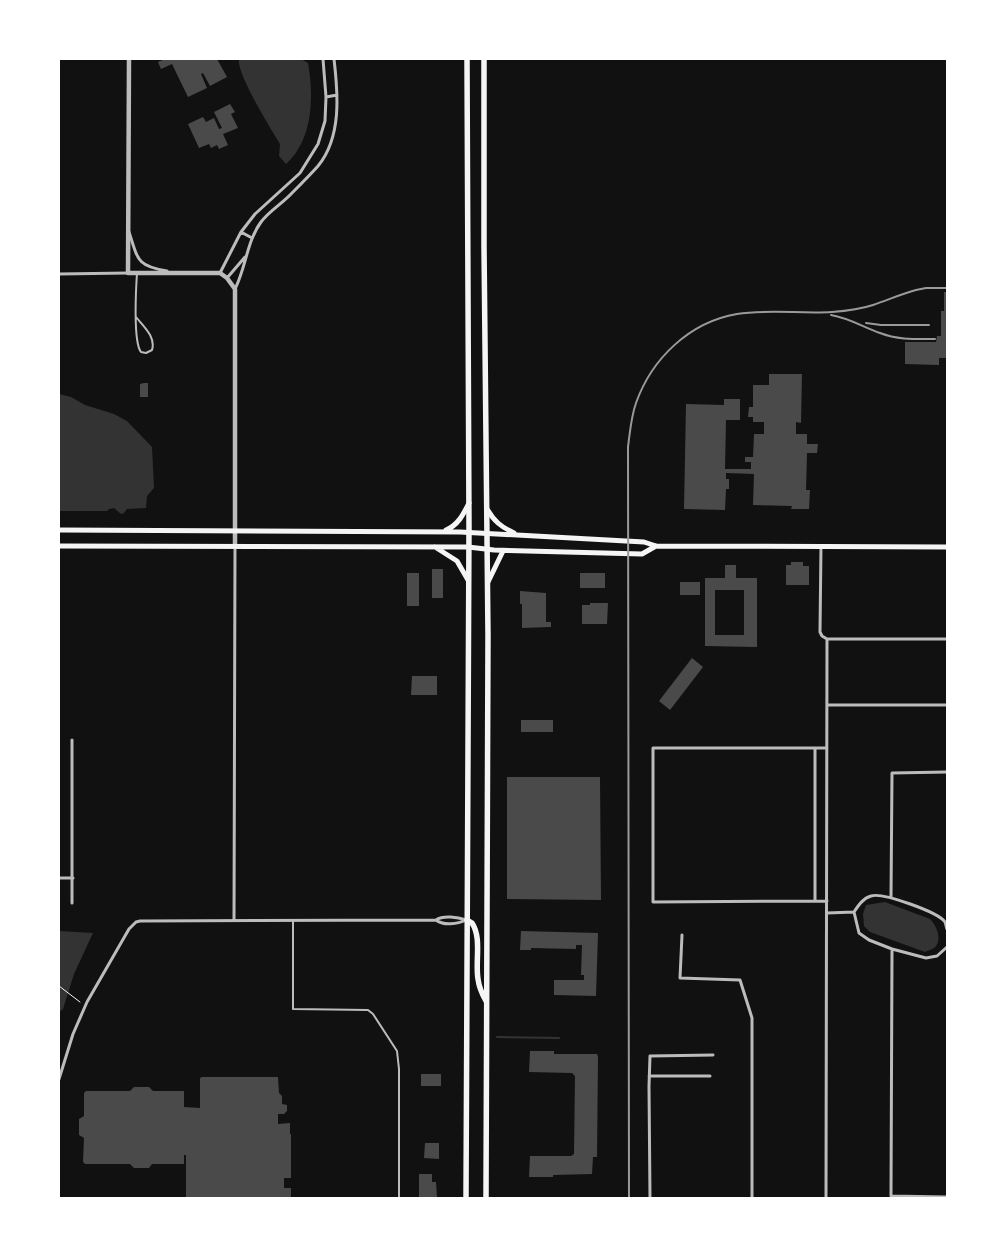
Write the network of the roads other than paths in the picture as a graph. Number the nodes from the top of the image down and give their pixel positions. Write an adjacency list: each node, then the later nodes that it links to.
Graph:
1 (129, 59): 8 (street)
2 (323, 59): 7 (street)
3 (334, 59): 6 (street)
4 (467, 59): 20 (main road)
5 (484, 59): 21 (main road)
6 (337, 95): 7 (street); 10 (street)
7 (326, 97): 9 (street)
8 (128, 229): 12 (street); 14 (street)
9 (241, 232): 10 (street); 15 (street)
10 (252, 238): 11 (street)
11 (247, 254): 17 (street); 18 (street)
12 (128, 273): 13 (street); 16 (street)
13 (137, 273): 14 (street); 19 (lane)
14 (178, 273): 15 (street)
15 (220, 273): 17 (street)
16 (59, 274)
17 (227, 278): 18 (street)
18 (235, 289): 23 (street)
19 (136, 318): 19 (lane)
20 (468, 503): 24 (main road); 25 (main road)
21 (487, 508): 26 (main road); 27 (main road)
22 (59, 530): 23 (main road)
23 (235, 530): 25 (main road); 31 (street)
24 (468, 532): 25 (main road); 26 (main road); 33 (main road)
25 (441, 533)
26 (487, 533): 27 (main road); 35 (main road)
27 (517, 534): 29 (main road)
28 (59, 546): 31 (main road)
29 (656, 546): 30 (main road); 36 (main road)
30 (821, 546): 34 (main road); 39 (street)
31 (235, 547): 32 (main road); 55 (street)
32 (434, 547): 33 (main road); 37 (main road)
33 (468, 547): 35 (main road); 37 (main road)
34 (947, 548)
35 (487, 550): 36 (main road); 38 (main road)
36 (504, 550): 38 (main road)
37 (468, 580): 57 (main road)
38 (488, 582): 62 (main road)
39 (828, 639): 40 (street); 41 (street)
40 (947, 639)
41 (827, 705): 42 (street); 45 (street)
42 (947, 705)
43 (72, 740): 48 (street)
44 (815, 748): 45 (street); 50 (street); 50 (street)
45 (827, 748): 51 (street)
46 (947, 772): 49 (street)
47 (59, 878): 48 (street)
48 (73, 878): 52 (street)
49 (891, 897): 53 (street); 58 (street)
50 (815, 901): 51 (street)
51 (827, 901): 54 (street)
52 (72, 903)
53 (854, 912): 54 (street); 61 (street)
54 (827, 913): 73 (street)
55 (234, 920): 56 (street); 66 (street)
56 (293, 920): 57 (street); 68 (lane)
57 (467, 920): 62 (main road); 69 (main road)
58 (947, 929)
59 (682, 936): 72 (street)
60 (947, 947): 61 (street)
61 (892, 948): 67 (street)
62 (487, 1003): 70 (main road)
63 (713, 1055): 64 (street)
64 (650, 1076): 65 (street); 71 (street)
65 (710, 1076)
66 (59, 1079)
67 (947, 1197)
68 (399, 1198)
69 (466, 1198)
70 (486, 1198)
71 (650, 1198)
72 (752, 1198)
73 (826, 1198)

